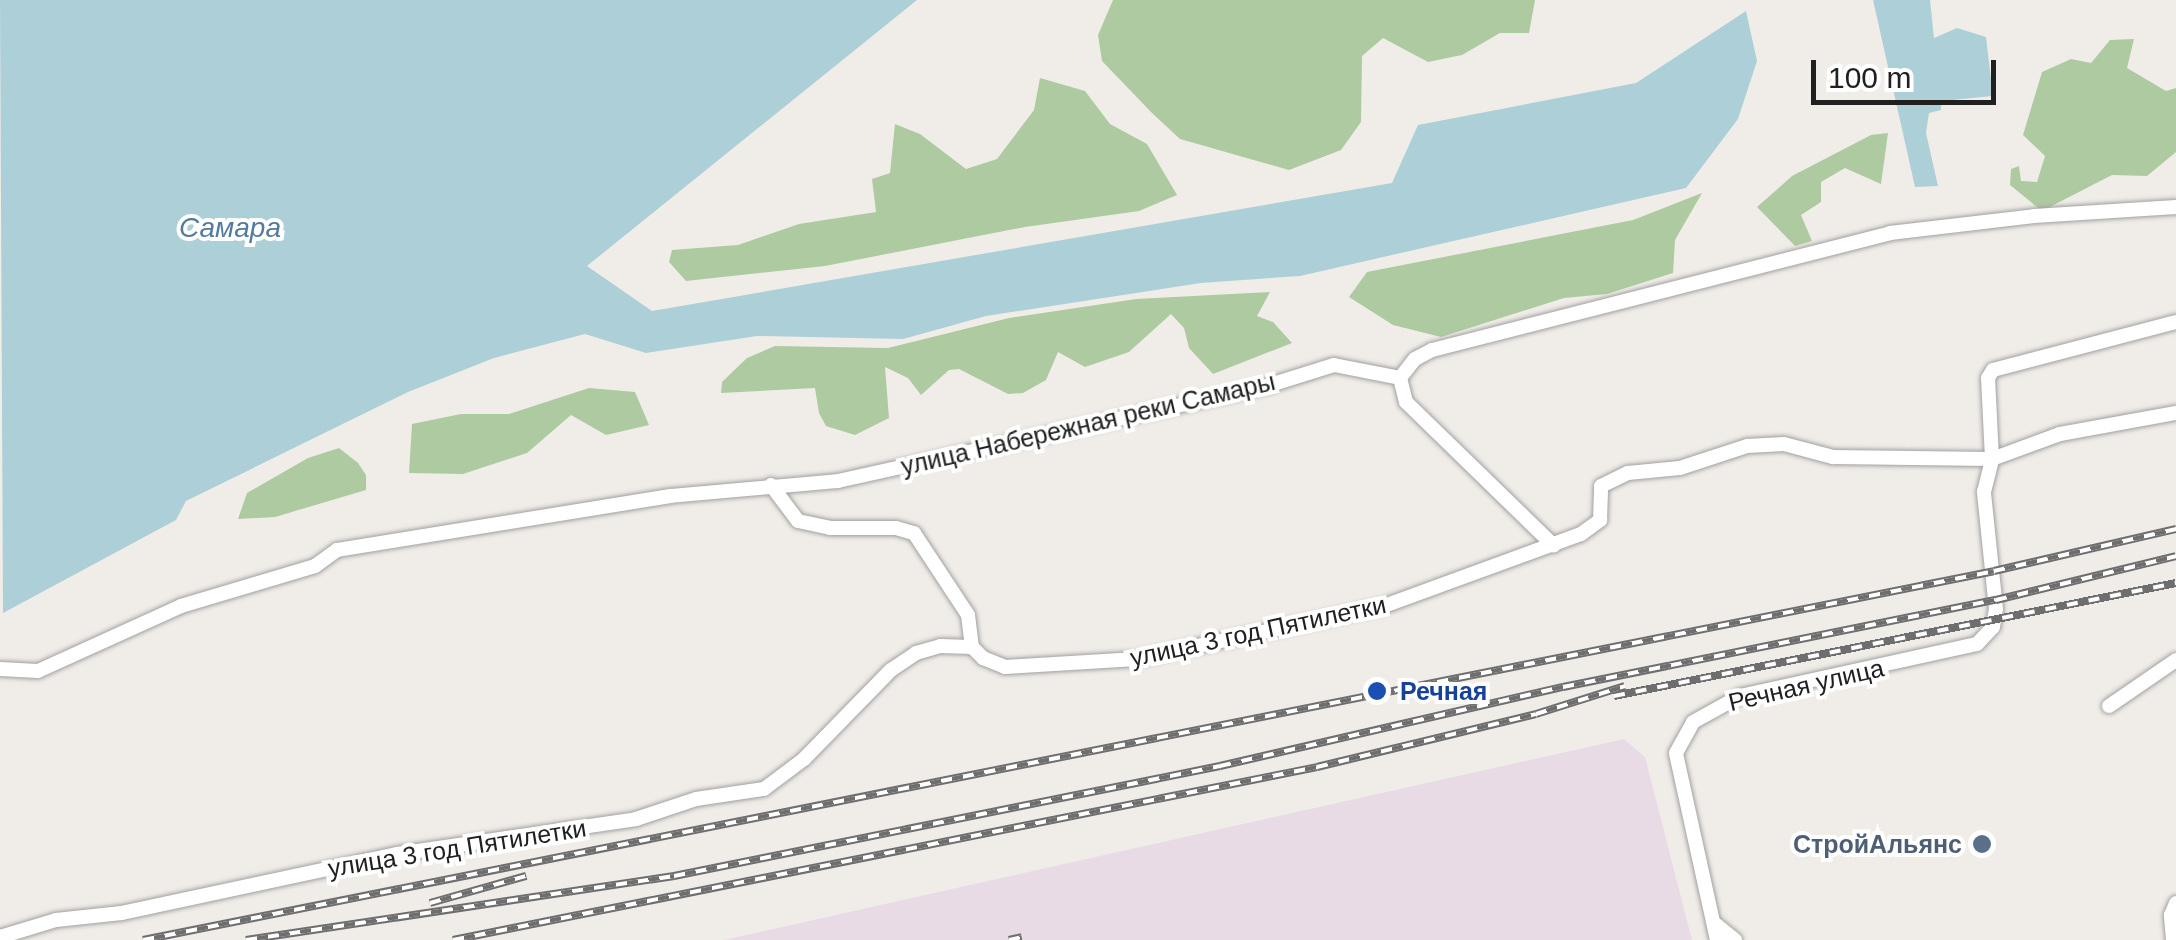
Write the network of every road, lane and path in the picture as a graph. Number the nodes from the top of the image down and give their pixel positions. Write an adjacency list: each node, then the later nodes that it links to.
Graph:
1 (2176, 207): 3 (street)
2 (2176, 322): 5 (street)
3 (1400, 378): 6 (street, улица Набережная реки Самары); 7 (street)
4 (2176, 413): 5 (street)
5 (1992, 460): 7 (street, улица 3 год Пятилетки); 13 (street, Речная улица)
6 (771, 485): 8 (street); 10 (street, улица Набережная реки Самары)
7 (1554, 546): 8 (street, улица 3 год Пятилетки)
8 (972, 648): 14 (street, улица 3 год Пятилетки)
9 (2176, 660): 11 (street)
10 (0, 669)
11 (2110, 706)
12 (2176, 904): 17 (street)
13 (1714, 922): 15 (street, Речная улица); 16 (street)
14 (0, 938)
15 (1718, 940)
16 (1735, 940)
17 (2173, 940)

